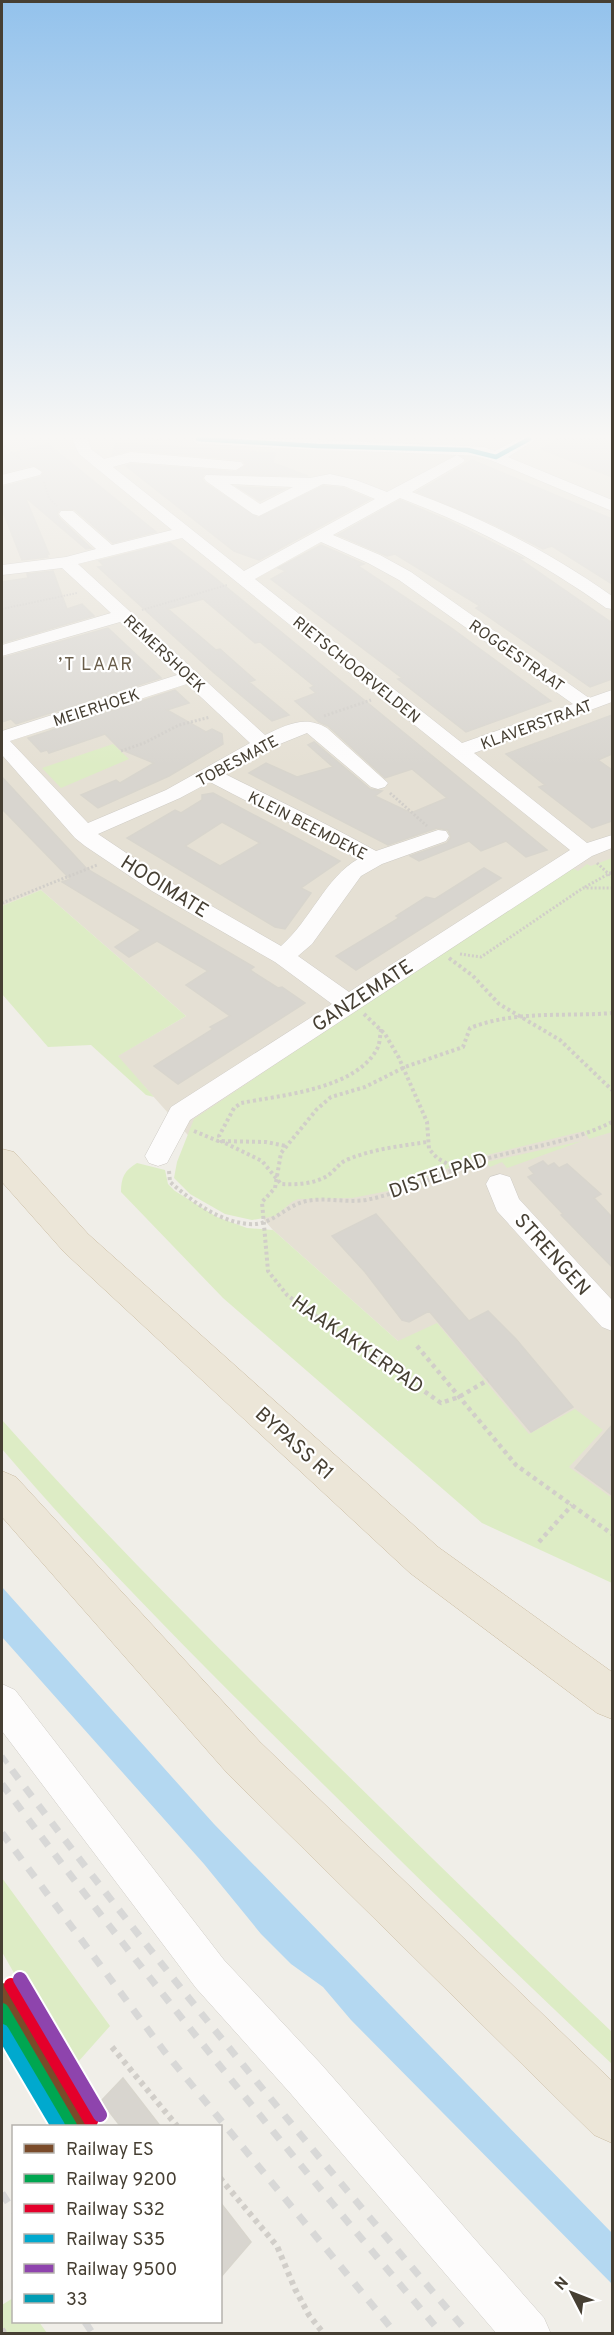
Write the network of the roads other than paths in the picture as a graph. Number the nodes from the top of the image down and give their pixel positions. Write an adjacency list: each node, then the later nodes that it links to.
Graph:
1 (105, 548): 7 (street)
2 (124, 548): 7 (street)
3 (205, 548): 10 (street, RIETSCHOORVELDEN)
4 (299, 548): 10 (street)
5 (349, 548): 16 (street, ROGGESTRAAT)
6 (526, 548): 11 (street)
7 (109, 552): 8 (street)
8 (66, 562): 9 (street); 12 (street, REMERSHOEK)
9 (2, 569)
10 (244, 578): 20 (street, RIETSCHOORVELDEN)
11 (612, 604)
12 (124, 615): 13 (street); 14 (street, REMERSHOEK)
13 (2, 651)
14 (190, 677): 17 (street, MEIERHOEK); 19 (street, REMERSHOEK)
15 (612, 696): 16 (street, KLAVERSTRAAT)
16 (587, 705): 20 (street, KLAVERSTRAAT)
17 (2, 737)
18 (2, 744): 23 (street, HOOIMATE)
19 (263, 744): 21 (street, TOBESMATE); 22 (street, TOBESMATE)
20 (460, 752): 26 (street, RIETSCHOORVELDEN)
21 (210, 774): 23 (street, TOBESMATE); 27 (street, KLEIN BEEMDEKE)
22 (378, 783)
23 (84, 832): 28 (street, HOOIMATE)
24 (438, 836): 27 (street)
25 (612, 841): 26 (street, GANZEMATE)
26 (584, 851): 29 (street, GANZEMATE)
27 (374, 859): 28 (street)
28 (283, 957): 29 (street, HOOIMATE)
29 (349, 1004): 30 (street, GANZEMATE)
30 (165, 1159)
31 (2, 1161): 35 (highway, BYPASS R1)
32 (500, 1184): 33 (street, STRENGEN)
33 (612, 1320)
34 (2, 1489): 37 (highway)
35 (612, 1698)
36 (2, 1702): 38 (street)
37 (612, 2117)
38 (528, 2334)

